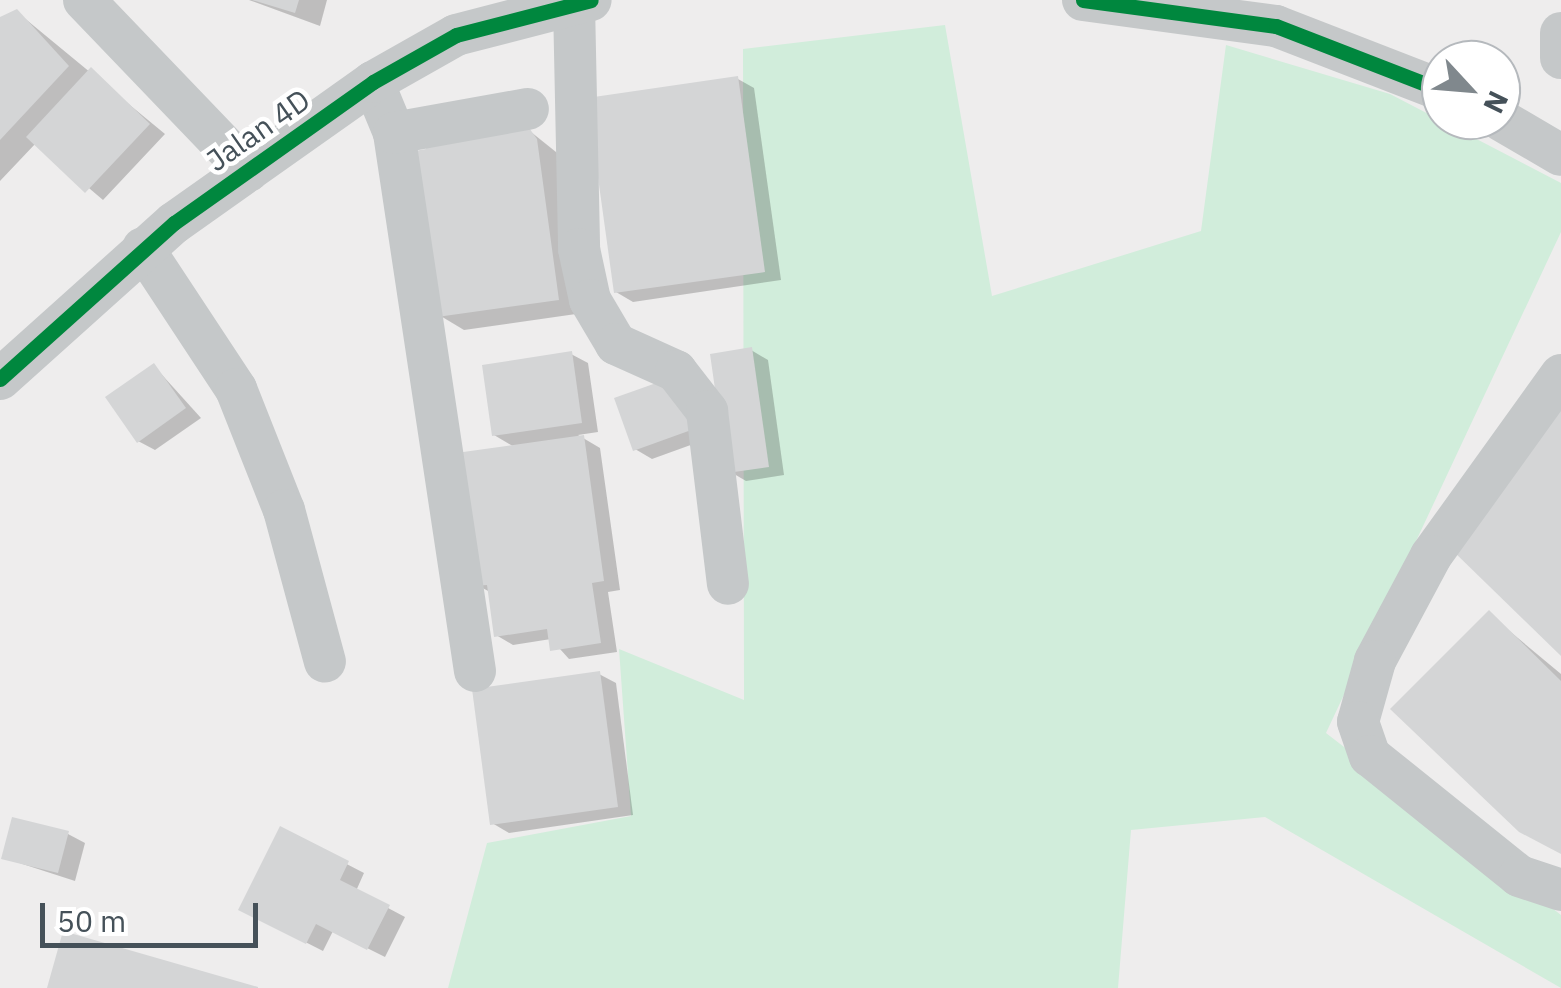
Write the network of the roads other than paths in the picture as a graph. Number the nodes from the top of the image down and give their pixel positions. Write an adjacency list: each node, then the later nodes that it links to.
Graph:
1 (84, 0): 13 (street)
2 (1083, 0): 3 (street)
3 (1101, 1): 8 (street)
4 (583, 2): 7 (street, Jalan 4D); 18 (street)
5 (1561, 33): 6 (street)
6 (1561, 58)
7 (373, 82): 11 (street); 13 (street, Jalan 4D)
8 (1421, 82)
9 (528, 109): 11 (street)
10 (1521, 132): 12 (street)
11 (394, 133): 20 (street)
12 (1561, 156)
13 (248, 171): 14 (street, Jalan 4D)
14 (144, 248): 15 (street, Jalan 4D); 19 (street)
15 (14, 333): 17 (street, Jalan 4D)
16 (1561, 375): 21 (street)
17 (0, 378)
18 (728, 584)
19 (325, 662)
20 (475, 671)
21 (1561, 890)

